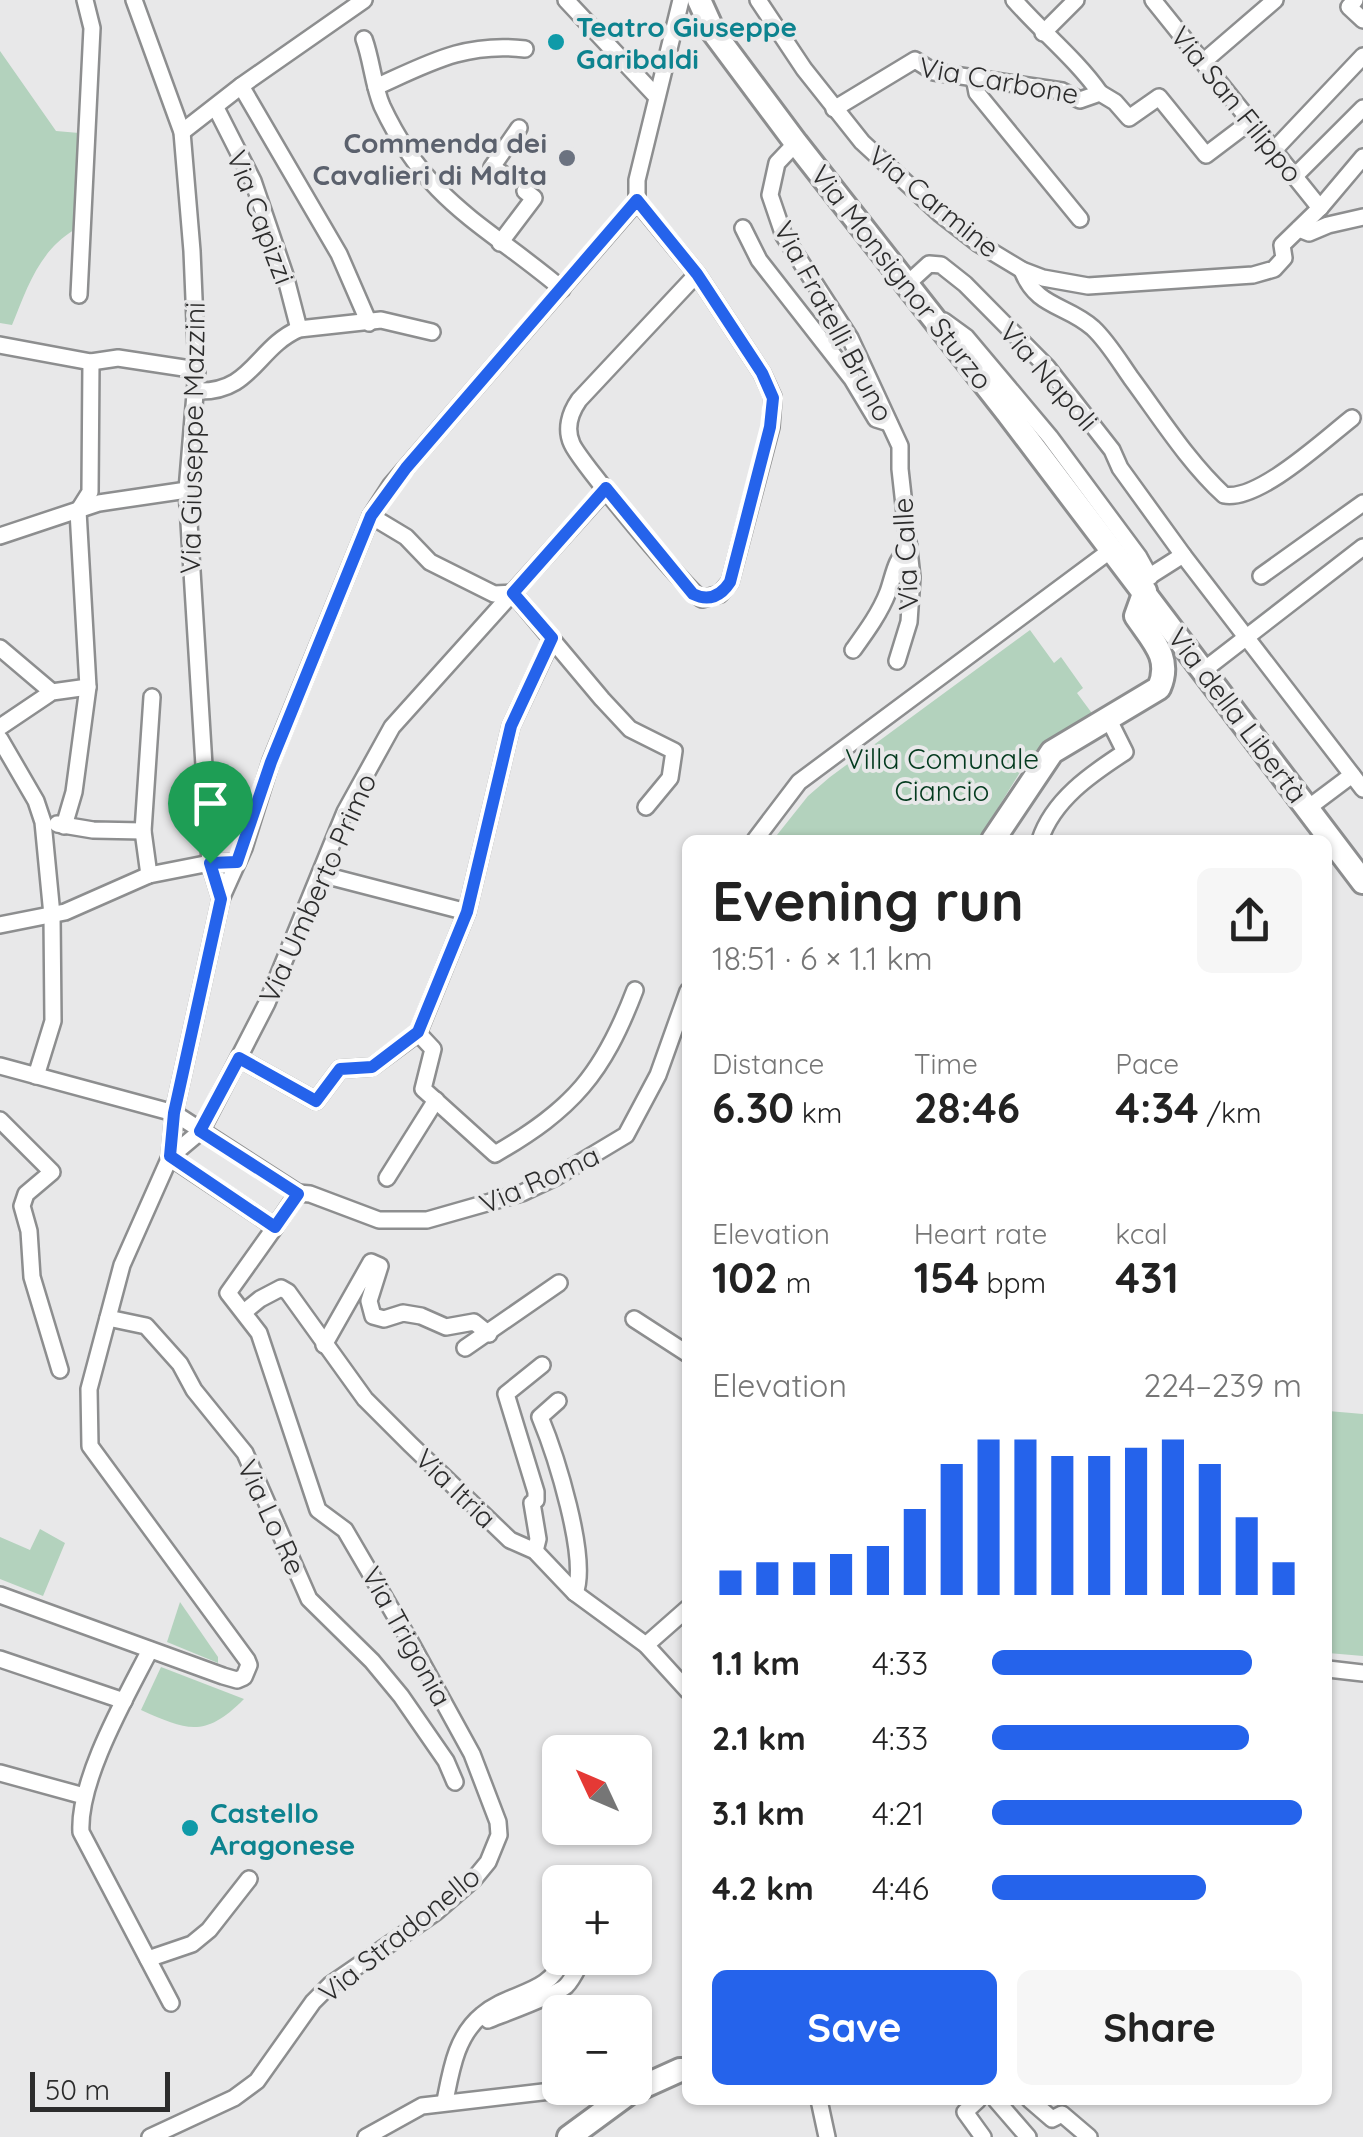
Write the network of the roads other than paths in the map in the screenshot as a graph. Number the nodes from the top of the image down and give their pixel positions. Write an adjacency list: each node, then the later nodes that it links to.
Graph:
1 (85, 0): 47 (street)
2 (134, 0): 29 (street, Via Giuseppe Mazzini)
3 (364, 0): 20 (street)
4 (566, 0): 23 (street)
5 (680, 0): 23 (street)
6 (700, 0): 30 (main road, Via Monsignor Sturzo)
7 (1014, 0): 14 (street)
8 (1076, 0): 14 (street)
9 (1275, 0): 18 (street)
10 (1355, 0): 13 (street)
11 (764, 2): 25 (street, Via Carmine)
12 (1159, 2): 18 (street, Via San Filippo)
13 (1363, 20)
14 (1043, 34): 22 (street)
15 (364, 39): 21 (street)
16 (524, 49): 21 (street)
17 (1363, 56): 31 (street)
18 (1203, 62): 27 (street, Via San Filippo)
19 (974, 77): 22 (street, Via Carbone); 25 (street, Via Carbone); 39 (street)
20 (242, 86): 24 (street); 49 (street)
21 (376, 86): 42 (street)
22 (1100, 93): 27 (street, Via Carbone)
23 (656, 96): 36 (street)
24 (216, 108): 29 (street); 50 (street, Via Capizzi)
25 (834, 108): 43 (street, Via Carmine)
26 (1363, 108): 33 (street)
27 (1251, 120): 31 (street, Via San Filippo)
28 (519, 128): 34 (street)
29 (182, 132): 54 (street, Via Giuseppe Mazzini)
30 (796, 143): 45 (main road, Via Monsignor Sturzo); 57 (street, Via Fratelli Bruno)
31 (1274, 149): 33 (street, Via San Filippo)
32 (1363, 157): 37 (street, Via Carmine)
33 (1295, 176): 37 (street, Via San Filippo)
34 (509, 178)
35 (530, 194): 42 (street)
36 (637, 200): 44 (street); 46 (street)
37 (1320, 208): 41 (street, Via Carmine)
38 (1363, 217): 41 (street)
39 (1080, 219)
40 (743, 228): 57 (street)
41 (1299, 229): 43 (street, Via Carmine)
42 (500, 243): 46 (street)
43 (1022, 270): 56 (street)
44 (697, 274): 59 (street); 59 (street)
45 (906, 285): 48 (main road, Via Monsignor Sturzo); 68 (street, Via Napoli)
46 (562, 289): 63 (street)
47 (79, 295)
48 (924, 307): 67 (main road, Via Monsignor Sturzo); 70 (street)
49 (368, 322): 50 (street); 51 (street)
50 (299, 329): 55 (street)
51 (432, 332)
52 (0, 346): 53 (street)
53 (91, 362): 54 (street); 62 (street)
54 (197, 370): 55 (street, Via Giuseppe Mazzini)
55 (197, 391): 60 (street, Via Giuseppe Mazzini)
56 (1352, 418)
57 (889, 423): 58 (street, Via Fratelli Bruno)
58 (900, 446): 65 (street, Via Calle)
59 (606, 488): 71 (street, Via Umberto Primo)
60 (187, 490): 62 (street); 97 (street, Via Giuseppe Mazzini)
61 (1363, 504): 69 (street)
62 (78, 511): 64 (street); 78 (street)
63 (371, 516): 71 (street); 96 (street)
64 (0, 536)
65 (909, 547): 75 (street); 76 (street, Via Calle)
66 (1363, 547): 72 (street)
67 (1112, 550): 70 (main road, Via della Libertà); 91 (street)
68 (1183, 554): 70 (street); 72 (street)
69 (1261, 576)
70 (1144, 584): 77 (main road, Via della Libertà); 81 (main road)
71 (513, 593): 73 (street); 99 (street, Via Umberto Primo)
72 (1250, 634): 77 (street); 84 (street)
73 (552, 638): 86 (street); 102 (street)
74 (0, 648): 79 (street)
75 (852, 650)
76 (898, 661)
77 (1204, 670): 87 (main road, Via della Libertà)
78 (88, 687): 79 (street); 89 (street)
79 (52, 692): 82 (street)
80 (152, 697): 90 (street)
81 (1108, 718): 92 (main road); 93 (street)
82 (0, 727)
83 (0, 739): 88 (street)
84 (1352, 775): 85 (street); 87 (street)
85 (1363, 788)
86 (646, 807)
87 (1308, 808): 94 (main road, Via della Libertà)
88 (44, 822): 89 (street); 103 (street)
89 (64, 826): 90 (street)
90 (143, 831): 98 (street)
91 (760, 835)
92 (995, 835)
93 (1043, 835)
94 (1328, 835)
95 (1332, 840): 100 (main road, Via della Libertà)
96 (237, 862): 97 (street); 101 (street)
97 (210, 863): 98 (street); 101 (street, Via Giuseppe Mazzini)
98 (149, 874): 103 (street)
99 (320, 874): 102 (street); 108 (street, Via Umberto Primo)
100 (1363, 882)
101 (221, 899): 112 (street)
102 (467, 912): 107 (street)
103 (52, 914): 104 (street); 110 (street)
104 (0, 925)
105 (635, 990): 111 (street)
106 (682, 1008): 117 (street, Via Roma)
107 (412, 1037): 108 (street); 111 (street)
108 (239, 1058): 114 (street, Via Umberto Primo)
109 (0, 1066): 110 (street, Via Roma)
110 (36, 1076): 112 (street, Via Roma)
111 (436, 1100): 116 (street)
112 (174, 1113): 114 (street, Via Roma); 115 (street)
113 (0, 1120): 128 (street)
114 (203, 1126): 115 (street); 117 (street, Via Roma)
115 (170, 1156): 118 (street); 121 (street)
116 (387, 1178)
117 (298, 1194): 118 (street)
118 (271, 1233): 120 (street)
119 (559, 1283): 123 (street)
120 (242, 1310): 124 (street, Via Itria); 144 (street, Via Trigonia)
121 (108, 1318): 137 (street); 145 (street, Via Lo Re)
122 (634, 1319): 126 (street)
123 (489, 1334): 124 (street); 125 (street)
124 (324, 1345): 132 (street, Via Itria)
125 (465, 1348)
126 (682, 1350)
127 (542, 1366): 131 (street)
128 (60, 1370)
129 (558, 1401): 130 (street)
130 (540, 1417): 131 (street); 133 (street)
131 (512, 1424): 132 (street)
132 (535, 1551): 133 (street, Via Itria)
133 (575, 1593): 136 (street, Via Itria)
134 (0, 1595): 137 (street)
135 (682, 1613): 136 (street)
136 (646, 1645): 141 (street, Via Itria)
137 (150, 1650): 142 (street)
138 (0, 1659): 142 (street)
139 (1332, 1670): 140 (street)
140 (1363, 1673)
141 (682, 1684)
142 (124, 1701): 146 (street)
143 (0, 1773): 146 (street)
144 (480, 1775): 162 (street, Via Stradonello)
145 (455, 1782)
146 (84, 1796): 148 (street)
147 (250, 1879): 148 (street)
148 (148, 1959): 151 (street)
149 (557, 1975): 152 (street)
150 (573, 1975): 152 (street)
151 (171, 2003)
152 (465, 2037): 156 (street)
153 (682, 2070): 154 (main road)
154 (652, 2080)
155 (542, 2091): 156 (street)
156 (444, 2101): 163 (street)
157 (606, 2105): 164 (main road)
158 (819, 2105): 165 (street)
159 (973, 2105): 166 (street)
160 (1000, 2105): 167 (street)
161 (1036, 2105): 168 (street)
162 (150, 2137)
163 (366, 2137)
164 (570, 2137)
165 (827, 2137)
166 (983, 2137)
167 (1028, 2137)
168 (1089, 2137)

